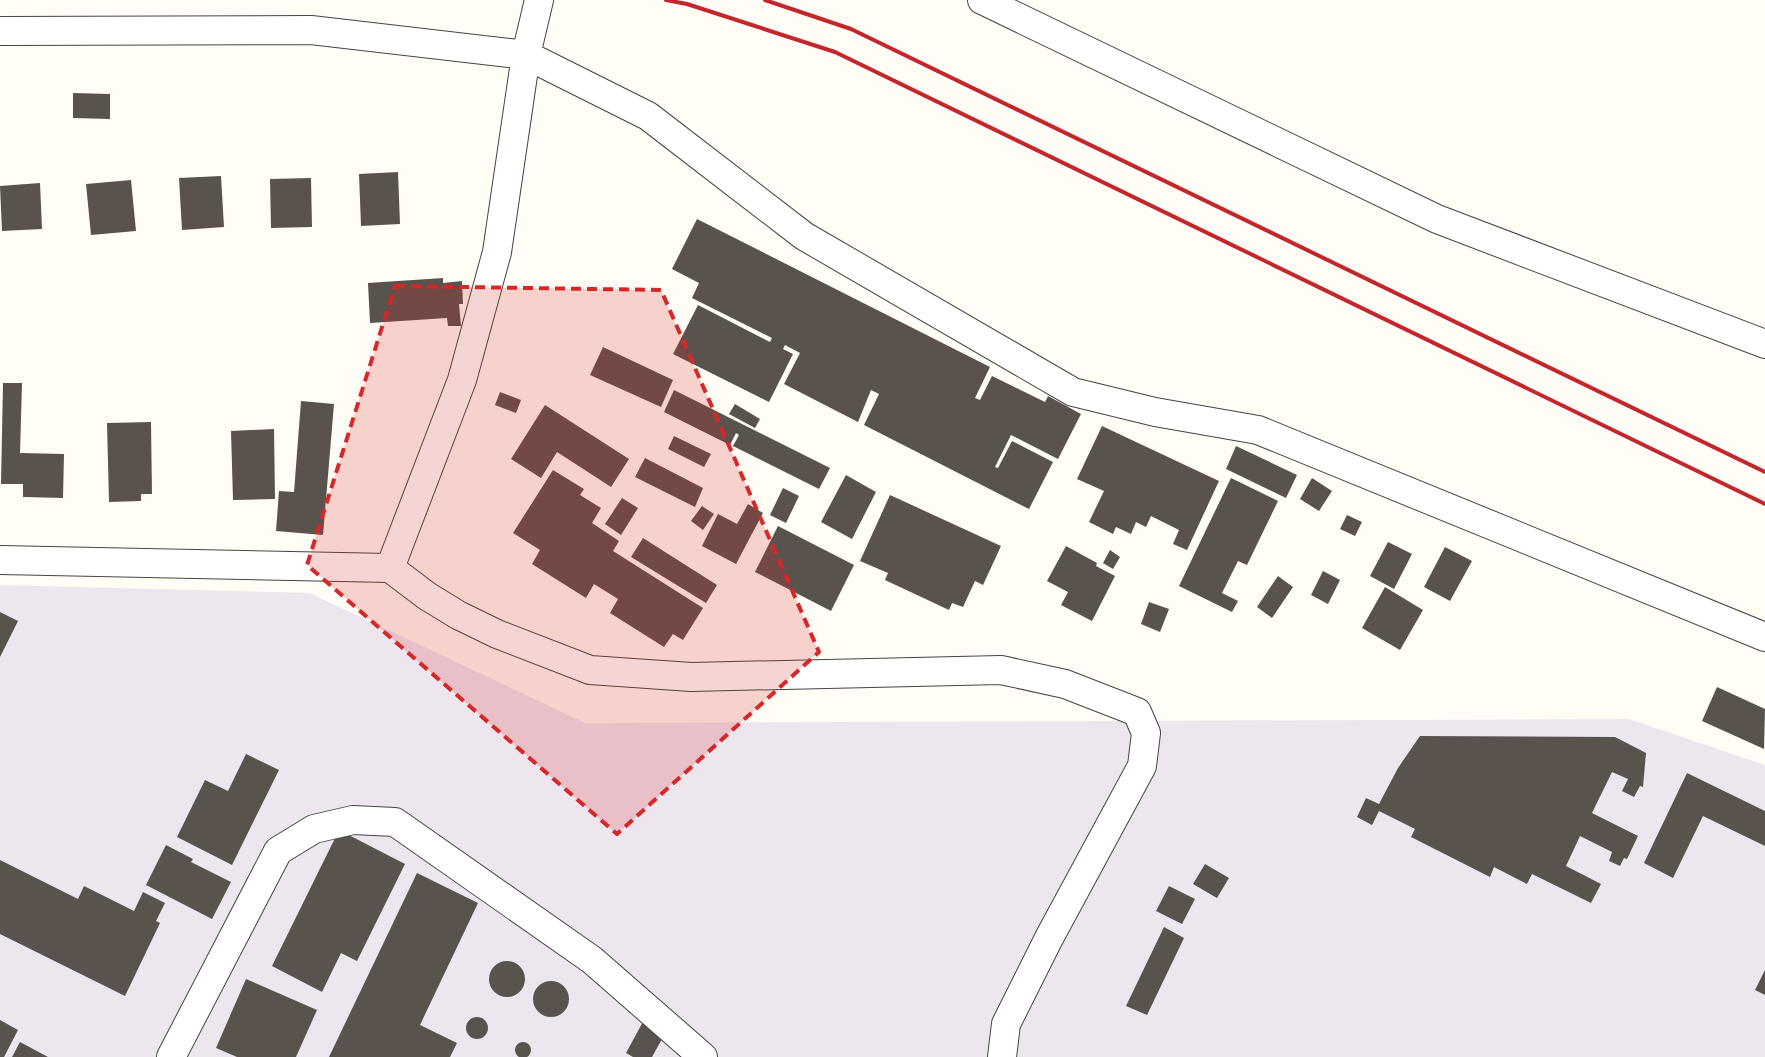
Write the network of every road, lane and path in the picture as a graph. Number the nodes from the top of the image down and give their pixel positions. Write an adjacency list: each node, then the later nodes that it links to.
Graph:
1 (539, 0): 4 (street)
2 (982, 0): 5 (street)
3 (0, 31): 4 (street)
4 (526, 56): 7 (street); 8 (street)
5 (1765, 344)
6 (0, 560): 7 (street)
7 (390, 568): 11 (street)
8 (1765, 637)
9 (172, 1057): 10 (street)
10 (703, 1057)
11 (1002, 1057)

